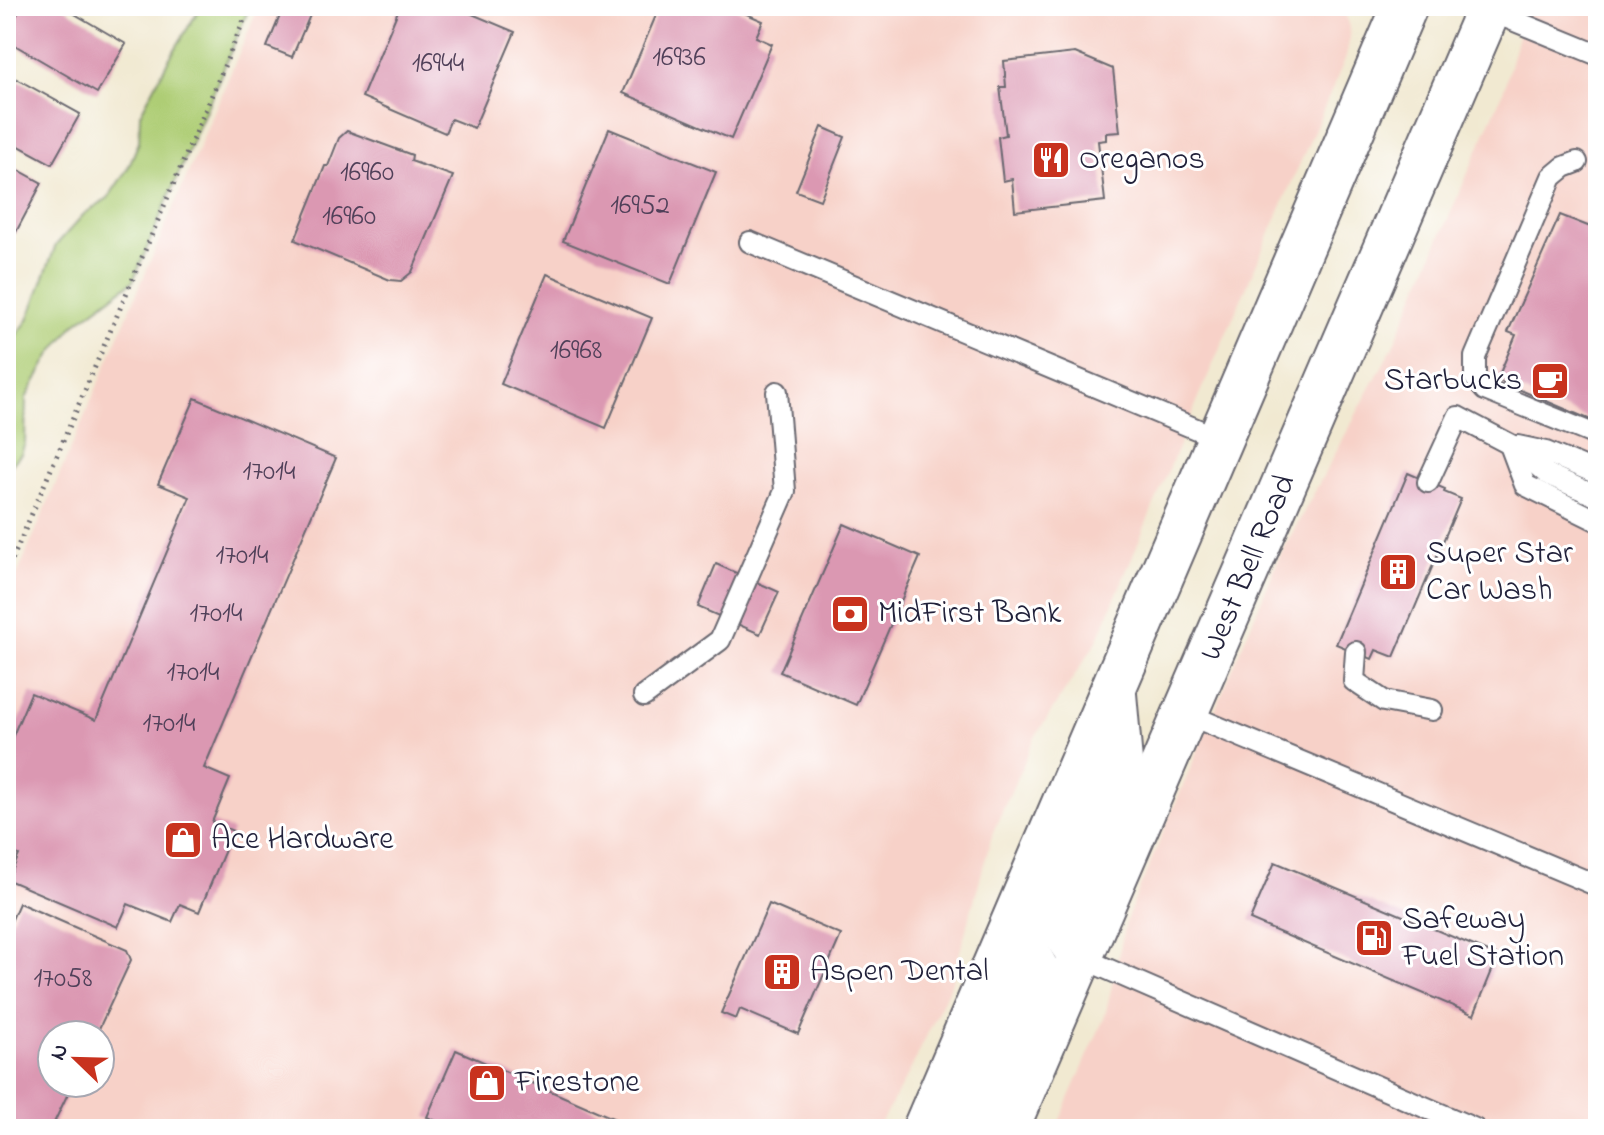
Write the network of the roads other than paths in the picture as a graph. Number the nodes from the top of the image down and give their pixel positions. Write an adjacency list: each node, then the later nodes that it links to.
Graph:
1 (1405, 6): 8 (main road)
2 (1489, 8): 3 (lane); 18 (main road, West Bell Road)
3 (1598, 55)
4 (1577, 162): 7 (lane)
5 (750, 242): 8 (lane)
6 (777, 392): 16 (lane)
7 (1598, 436)
8 (1220, 439): 15 (main road)
9 (1510, 444): 10 (lane); 11 (lane); 12 (lane); 13 (lane)
10 (1598, 474)
11 (1428, 482)
12 (1598, 497)
13 (1598, 521)
14 (1356, 652): 17 (lane)
15 (1113, 689): 20 (main road); 21 (main road)
16 (644, 696)
17 (1432, 710)
18 (1187, 714): 19 (lane); 21 (main road, West Bell Road)
19 (1598, 886)
20 (1012, 927): 22 (main road); 23 (main road)
21 (1082, 958): 24 (main road, West Bell Road); 25 (lane)
22 (925, 1129)
23 (972, 1129)
24 (1006, 1129)
25 (1475, 1129)

